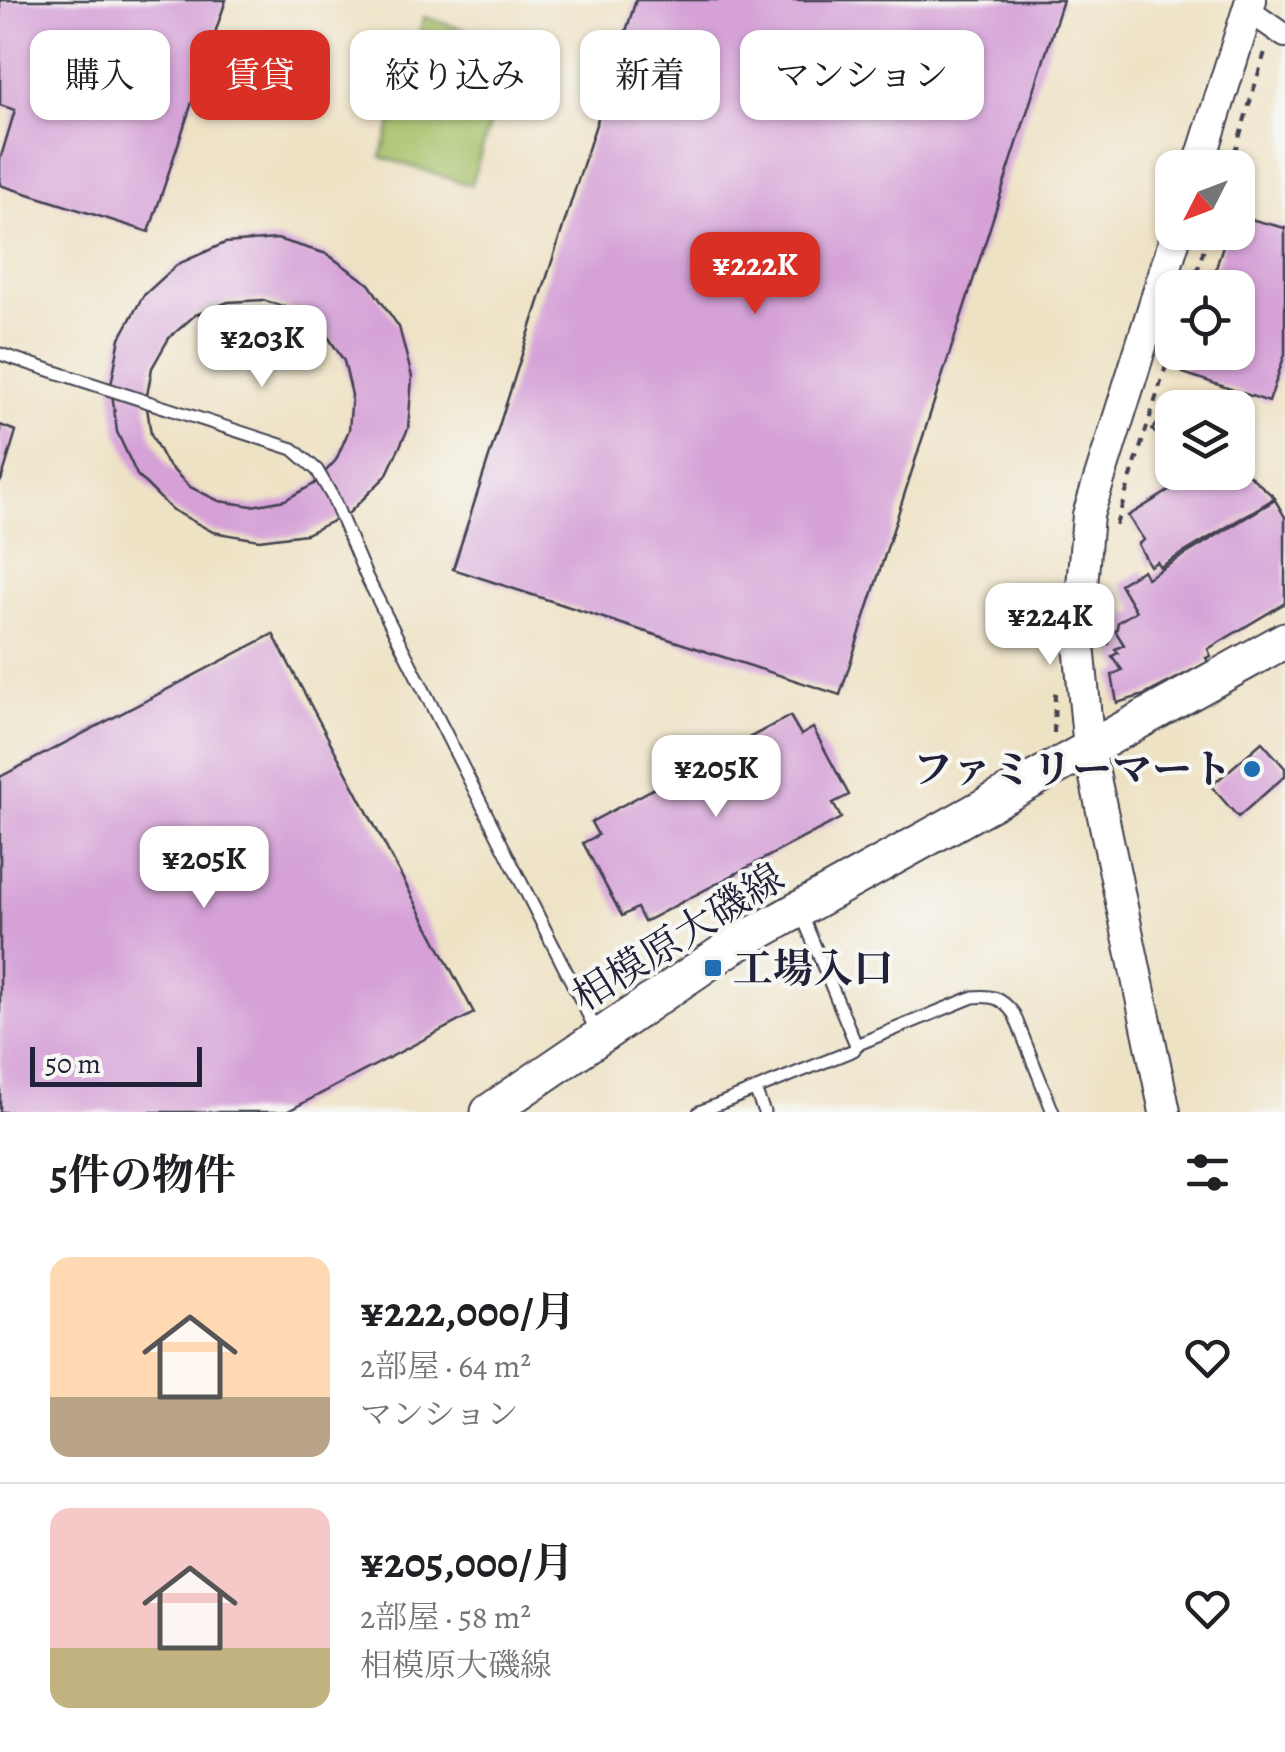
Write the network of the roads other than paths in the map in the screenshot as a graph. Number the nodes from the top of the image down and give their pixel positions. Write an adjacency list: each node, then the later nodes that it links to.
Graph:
1 (1249, 5): 2 (street); 3 (street)
2 (1276, 41)
3 (1204, 150)
4 (1171, 250): 7 (street)
5 (0, 354): 9 (lane)
6 (1285, 640): 7 (main road, 相模原大磯線)
7 (1089, 749): 8 (main road, 相模原大磯線); 16 (street)
8 (800, 909): 9 (main road, 相模原大磯線); 10 (lane)
9 (599, 1036): 12 (main road, 相模原大磯線)
10 (856, 1046): 11 (lane); 15 (lane)
11 (755, 1090): 13 (lane); 14 (lane)
12 (489, 1112)
13 (699, 1112)
14 (764, 1112)
15 (1053, 1112)
16 (1165, 1112)

